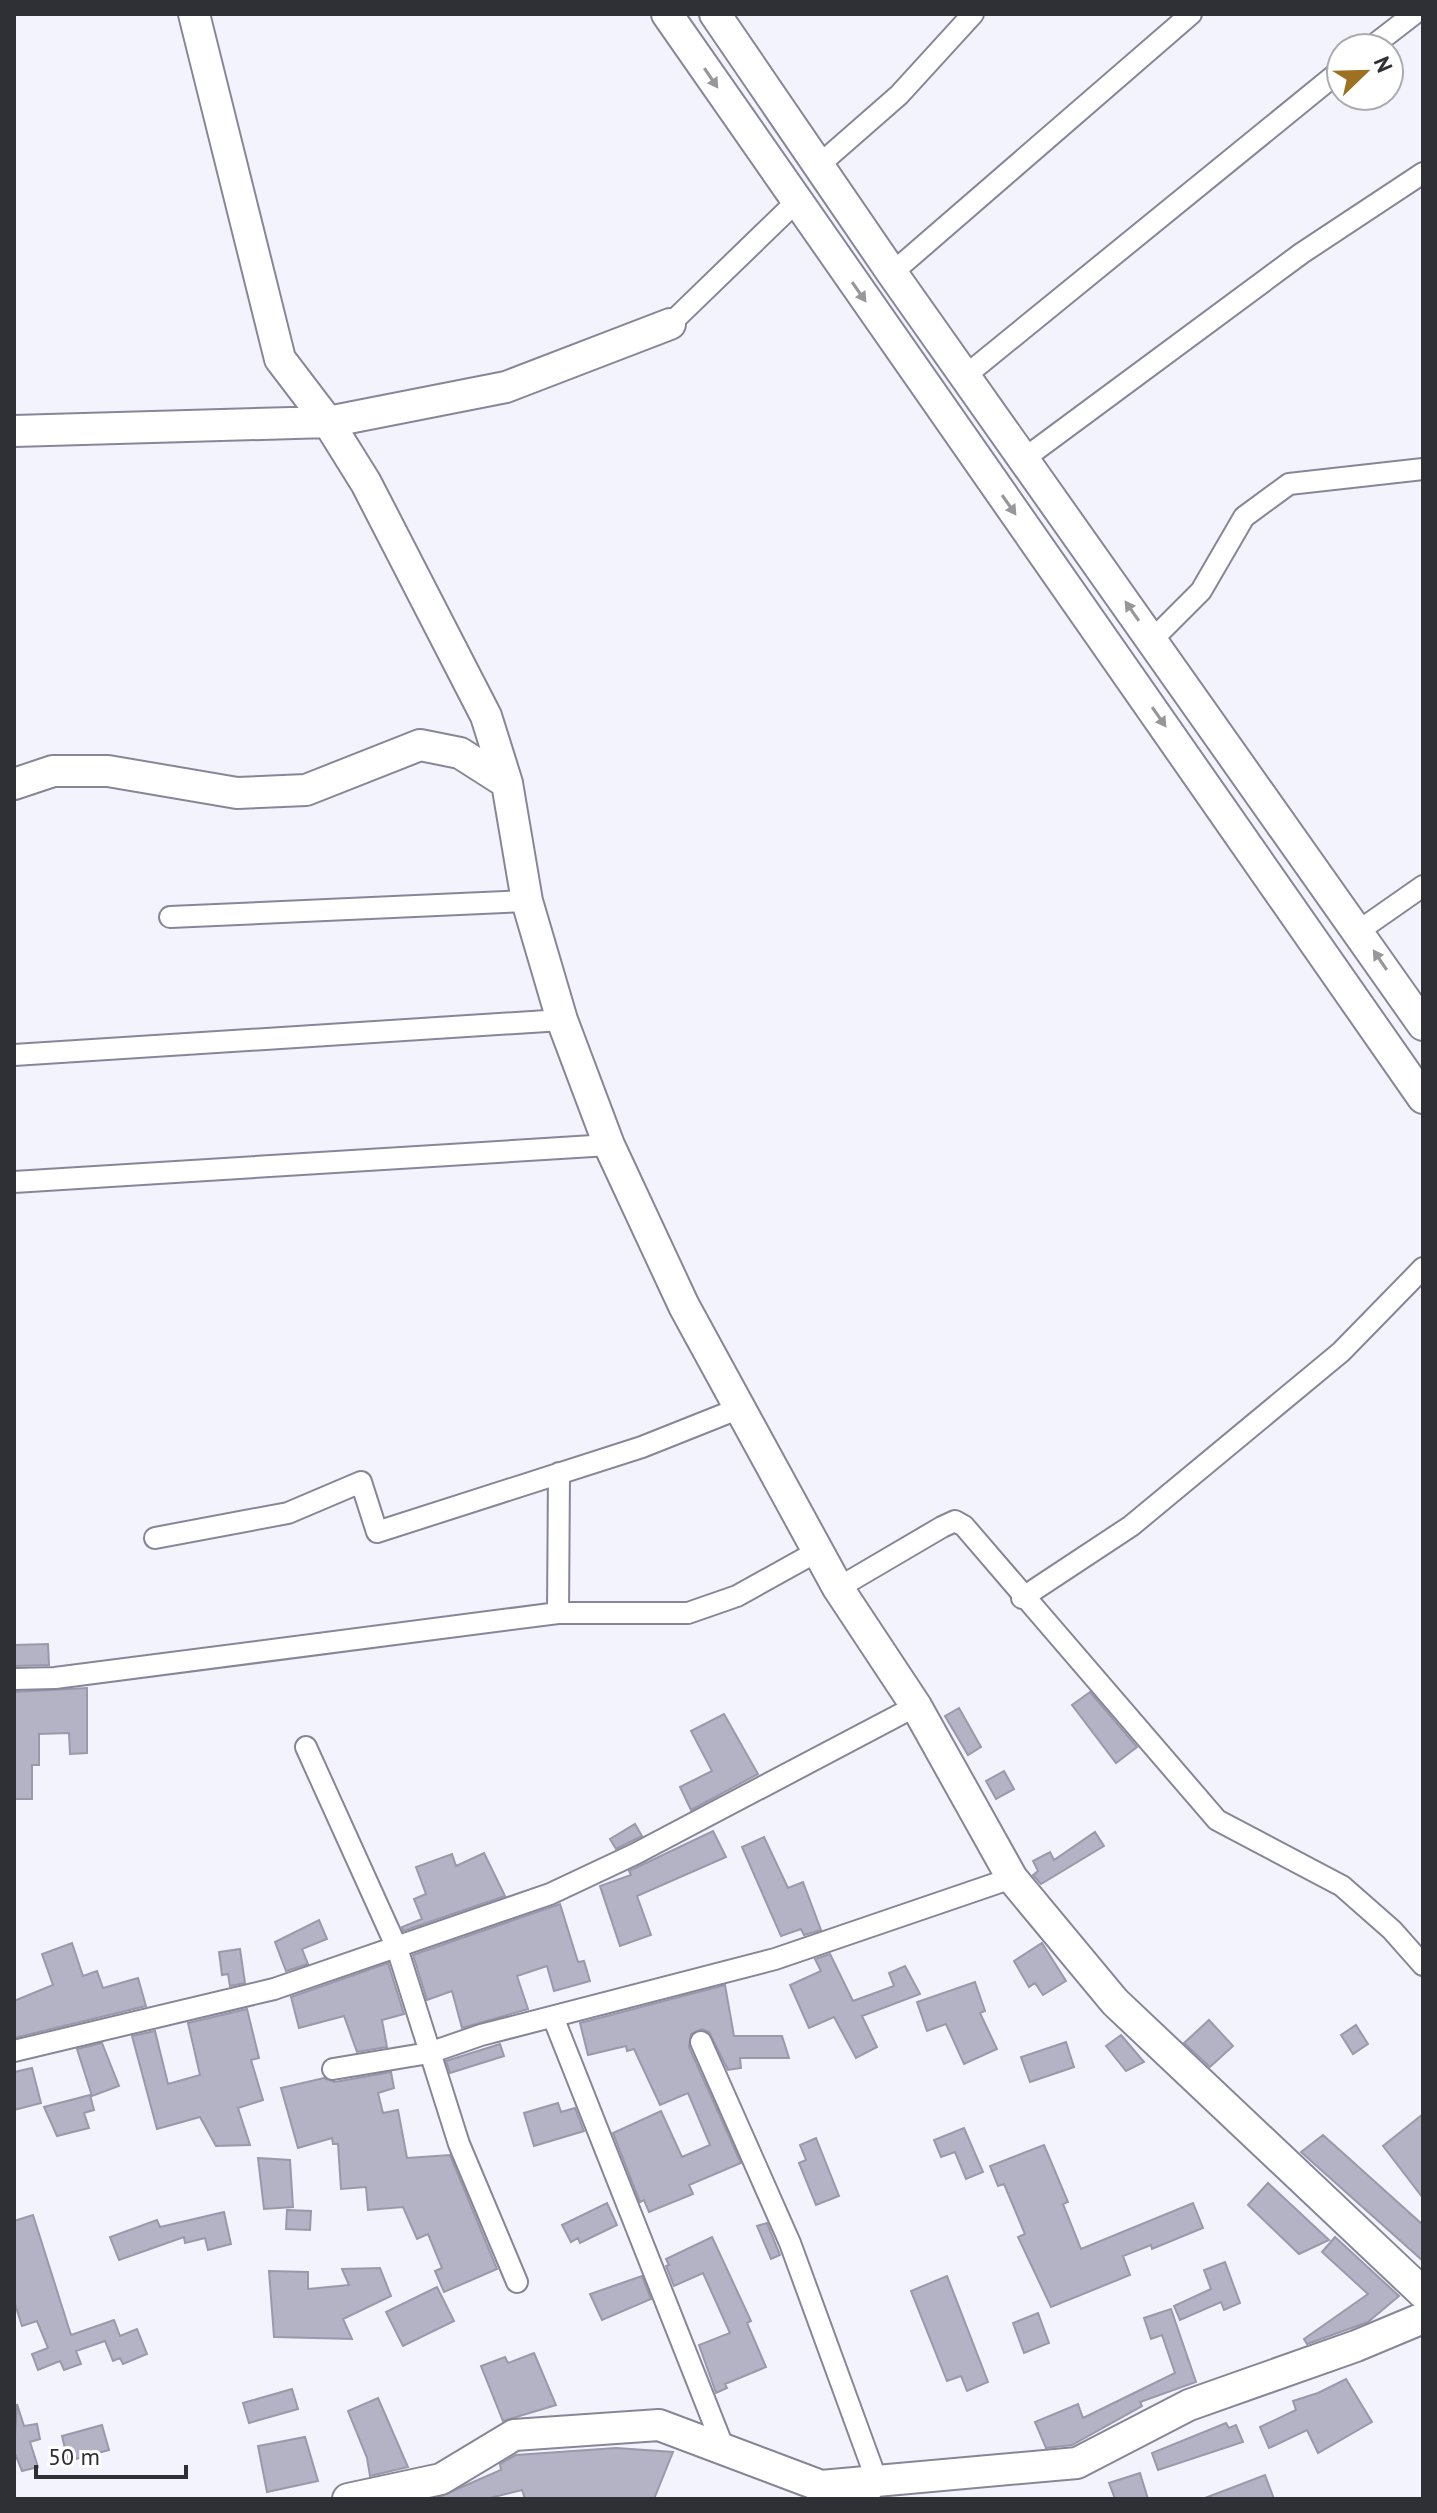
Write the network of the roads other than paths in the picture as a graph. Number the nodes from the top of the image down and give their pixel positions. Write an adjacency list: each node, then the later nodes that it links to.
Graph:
1 (194, 14): 15 (street)
2 (667, 14): 11 (street, one-way to 11)
3 (715, 14): 9 (street)
4 (973, 14): 9 (street)
5 (1191, 14): 12 (street)
6 (1414, 14): 7 (street)
7 (1391, 32)
8 (1325, 83): 14 (street)
9 (819, 165): 12 (street)
10 (1423, 173): 17 (street)
11 (796, 202): 13 (street); 29 (street, one-way to 29)
12 (892, 273): 14 (street)
13 (670, 324): 15 (street)
14 (965, 376): 17 (street)
15 (328, 422): 16 (street); 20 (street)
16 (14, 431)
17 (1025, 458): 19 (street, one-way to 17)
18 (1423, 469): 19 (street)
19 (1152, 640): 25 (street)
20 (507, 783): 21 (street); 23 (street)
21 (14, 784)
22 (1423, 886): 25 (street)
23 (527, 901): 24 (street); 26 (street)
24 (170, 917)
25 (1360, 930): 27 (street, one-way to 25)
26 (562, 1020): 28 (street); 30 (street)
27 (1423, 1025)
28 (14, 1055)
29 (1423, 1098)
30 (609, 1145): 31 (street); 33 (street)
31 (14, 1182)
32 (1423, 1268): 38 (street)
33 (740, 1408): 34 (street); 36 (street)
34 (559, 1473): 35 (street); 39 (street)
35 (155, 1538)
36 (818, 1551): 37 (street); 39 (street)
37 (838, 1588): 38 (street); 41 (street)
38 (1022, 1598): 45 (street)
39 (558, 1613): 40 (street)
40 (14, 1679)
41 (916, 1706): 43 (street); 44 (street)
42 (306, 1747): 44 (street)
43 (1012, 1878): 46 (street); 52 (street)
44 (397, 1948): 48 (street); 49 (street)
45 (1423, 1965)
46 (553, 2017): 49 (street); 54 (street)
47 (701, 2042): 55 (street)
48 (14, 2051)
49 (429, 2053): 50 (street); 51 (street)
50 (333, 2069)
51 (517, 2282)
52 (1423, 2293)
53 (1423, 2318): 55 (street)
54 (724, 2449): 55 (street); 56 (street)
55 (872, 2490)
56 (348, 2499)

